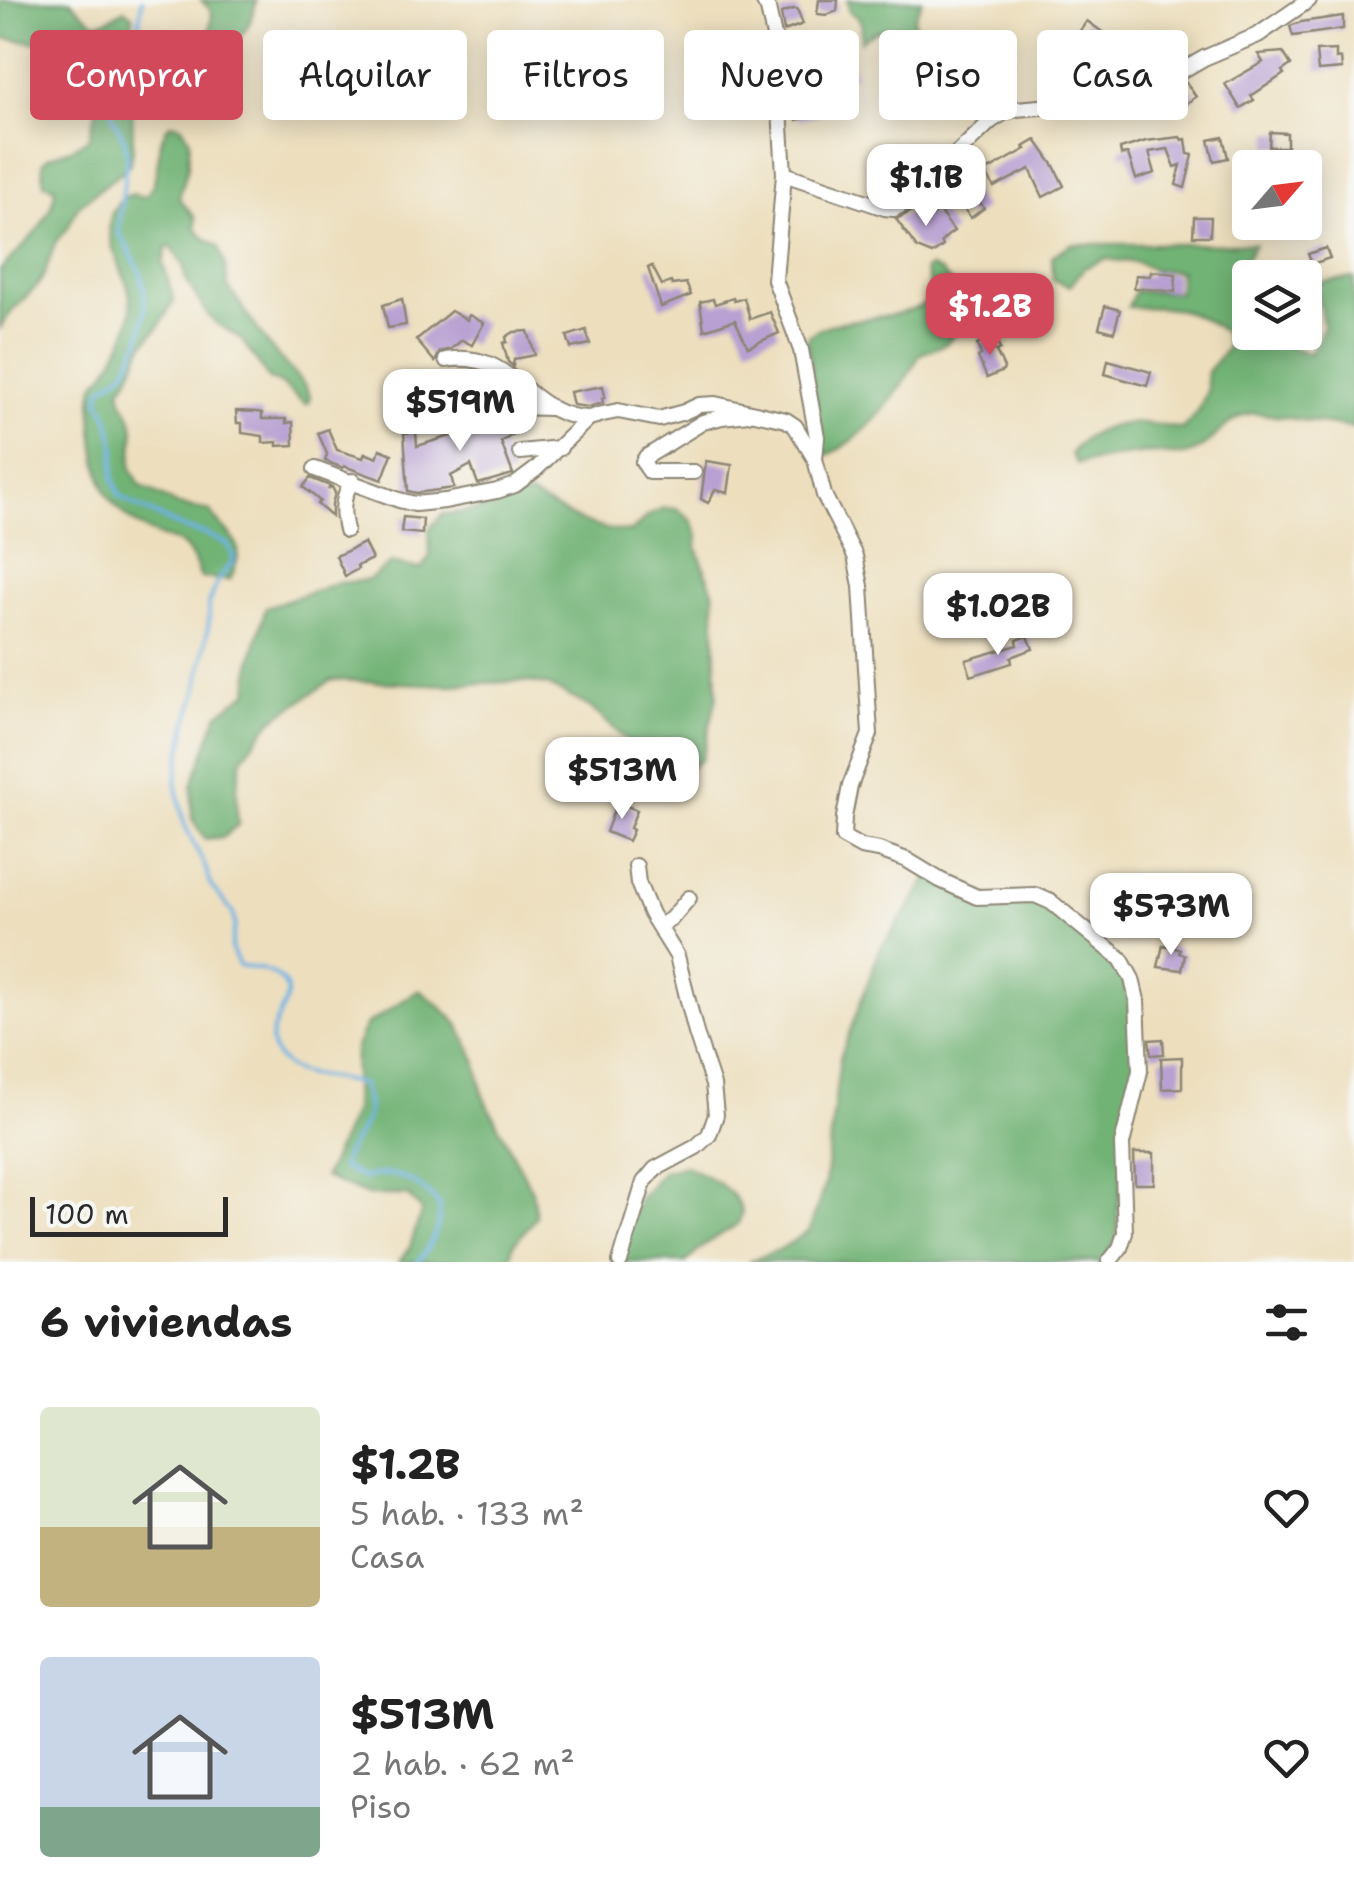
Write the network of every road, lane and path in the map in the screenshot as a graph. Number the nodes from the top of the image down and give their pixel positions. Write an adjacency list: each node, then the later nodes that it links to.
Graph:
1 (763, 0): 3 (street)
2 (1309, 0): 3 (street)
3 (784, 174): 11 (street)
4 (446, 360): 6 (street)
5 (474, 406): 6 (street)
6 (550, 408): 8 (street)
7 (754, 413): 8 (street); 11 (street); 13 (street)
8 (589, 418): 9 (street)
9 (560, 448): 10 (street); 14 (street)
10 (520, 452)
11 (815, 459): 20 (street)
12 (315, 469): 14 (street)
13 (694, 472)
14 (353, 482): 15 (street)
15 (346, 530)
16 (636, 866): 18 (street)
17 (689, 898): 18 (street)
18 (660, 926): 19 (street)
19 (620, 1262)
20 (1109, 1262)

